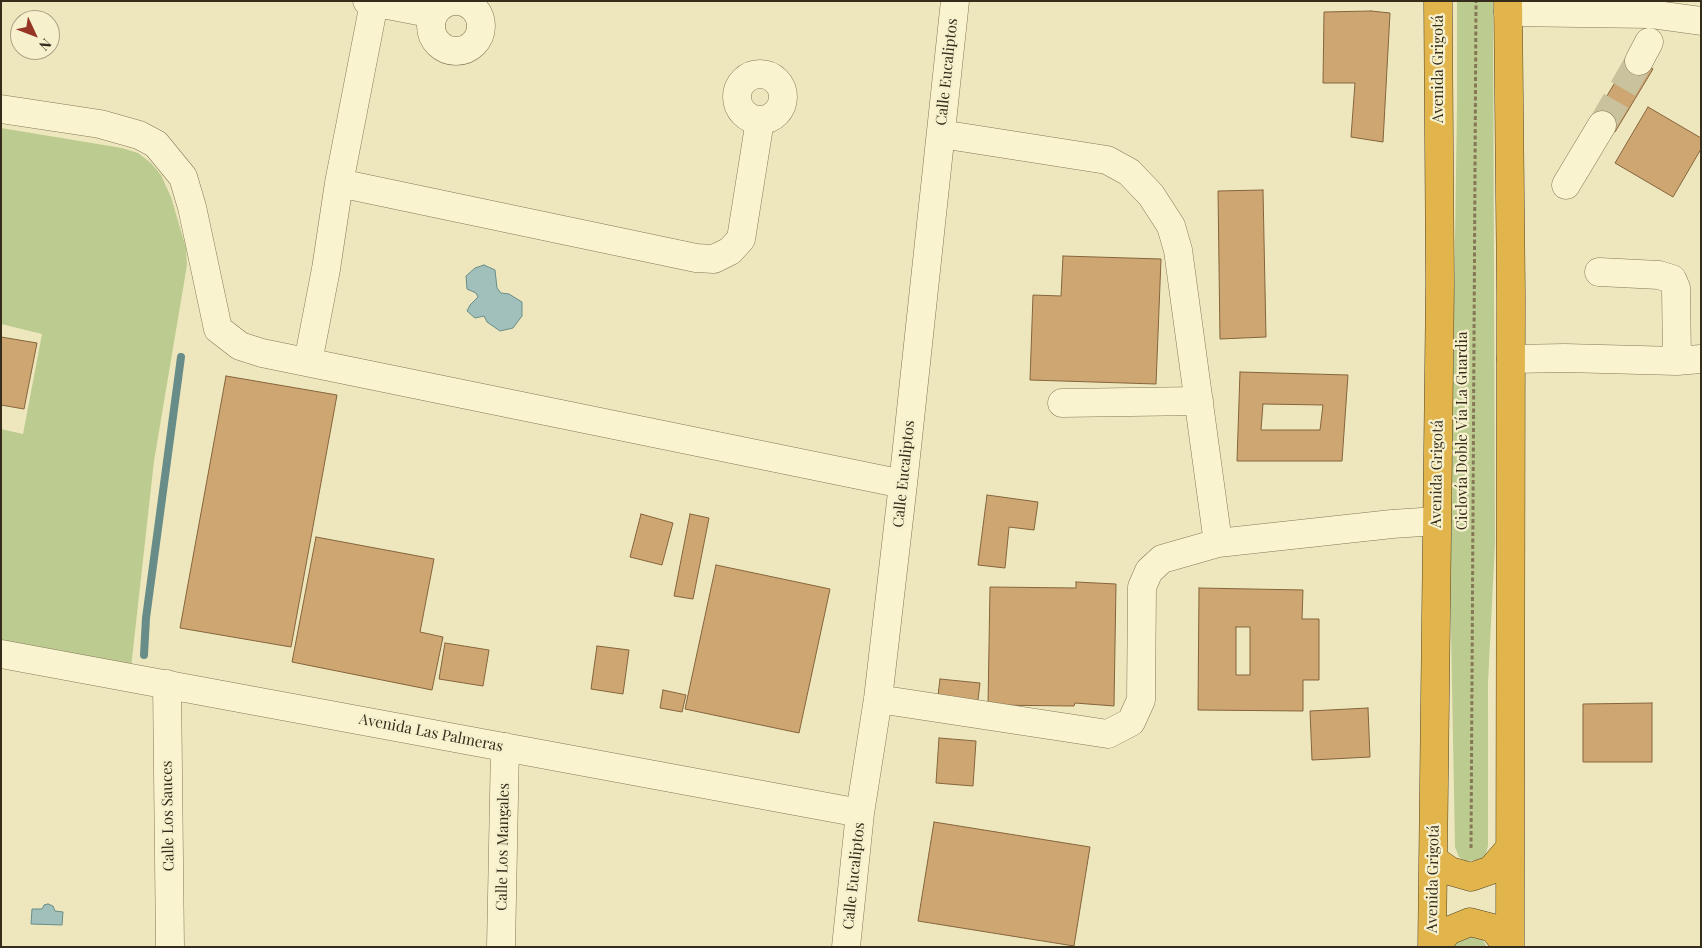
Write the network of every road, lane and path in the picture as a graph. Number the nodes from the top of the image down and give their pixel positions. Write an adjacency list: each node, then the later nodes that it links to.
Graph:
1 (955, 1): 11 (street, Calle Eucaliptos)
2 (1438, 1): 21 (highway, Avenida Grigotá)
3 (1476, 1): 29 (path, Ciclovía Doble Vía La Guardia)
4 (371, 2): 6 (street); 12 (street)
5 (1508, 7): 7 (street); 15 (highway)
6 (434, 14)
7 (1701, 21)
8 (1, 109): 17 (street)
9 (760, 120): 12 (street)
10 (1602, 125): 13 (street)
11 (941, 134): 18 (street); 20 (street, Calle Eucaliptos)
12 (339, 183): 17 (street)
13 (1566, 185)
14 (1599, 272): 16 (street)
15 (1511, 359): 16 (street); 28 (highway)
16 (1689, 360)
17 (308, 362): 20 (street)
18 (1199, 401): 19 (street); 22 (street)
19 (1062, 403)
20 (903, 484): 25 (street, Calle Eucaliptos)
21 (1437, 522): 22 (street); 30 (highway, Avenida Grigotá)
22 (1218, 543): 25 (street)
23 (1, 654): 24 (street, Avenida Las Palmeras)
24 (166, 684): 26 (street, Avenida Las Palmeras); 31 (street, Calle Los Sauces)
25 (878, 698): 27 (street, Calle Eucaliptos)
26 (506, 747): 27 (street, Avenida Las Palmeras); 32 (street, Calle Los Mangales)
27 (860, 813): 33 (street, Calle Eucaliptos)
28 (1510, 848): 30 (highway); 36 (highway)
29 (1471, 851)
30 (1433, 858): 34 (highway, Avenida Grigotá)
31 (170, 947)
32 (501, 947)
33 (846, 947)
34 (1432, 947)
35 (1436, 947): 36 (highway)
36 (1509, 947)

